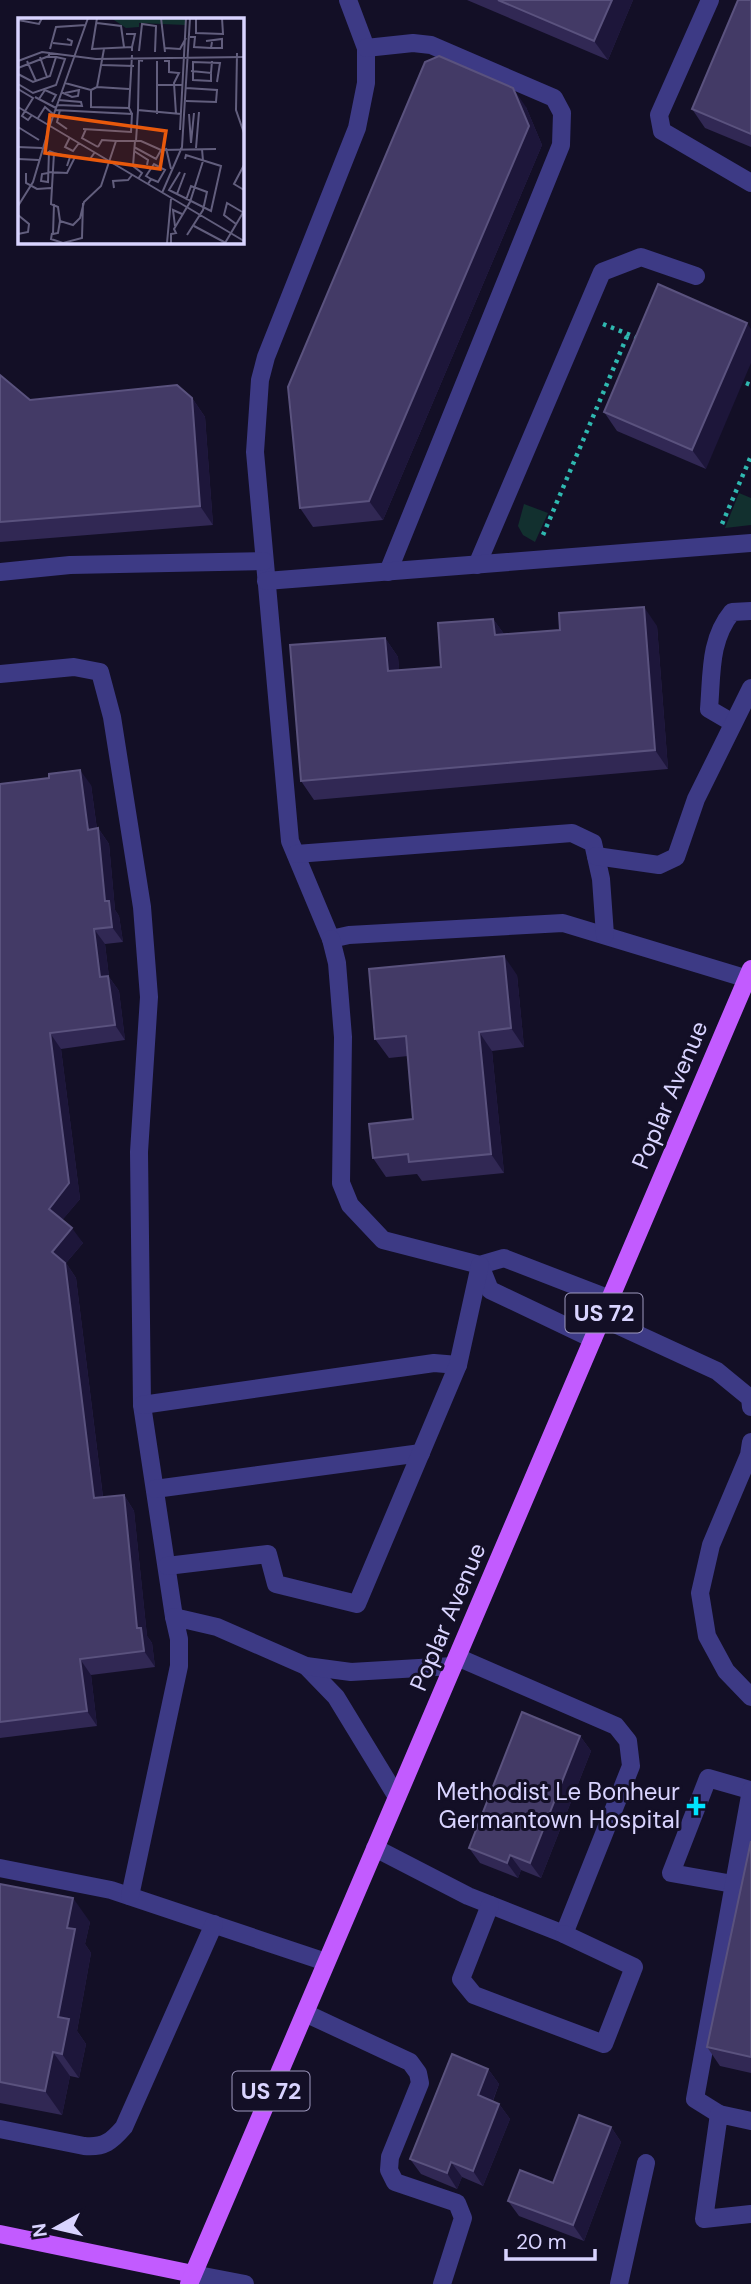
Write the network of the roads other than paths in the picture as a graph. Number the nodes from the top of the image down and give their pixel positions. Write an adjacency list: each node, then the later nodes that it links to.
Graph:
1 (348, 0): 3 (street)
2 (710, 0): 4 (street)
3 (366, 48): 7 (street); 10 (street)
4 (751, 183)
5 (696, 276): 8 (street)
6 (751, 543): 8 (street)
7 (264, 561): 9 (street); 11 (street)
8 (477, 565): 10 (street)
9 (0, 572)
10 (388, 572): 11 (street)
11 (266, 582): 16 (street)
12 (751, 611): 15 (street)
13 (0, 674): 26 (street)
14 (751, 688): 15 (street)
15 (733, 723): 17 (street)
16 (296, 854): 17 (street); 19 (street)
17 (596, 856): 18 (street)
18 (605, 935): 19 (street); 20 (street)
19 (331, 939): 21 (street)
20 (750, 976): 22 (main road, Poplar Avenue / US 72)
21 (480, 1265): 22 (street); 24 (street); 25 (street)
22 (610, 1299): 23 (main road, Poplar Avenue / US 72)
23 (602, 1318): 24 (main road, Poplar Avenue / US 72); 27 (street)
24 (593, 1339): 33 (main road, Poplar Avenue / US 72)
25 (458, 1365): 26 (street); 29 (street)
26 (142, 1405): 30 (street)
27 (751, 1407)
28 (751, 1442): 35 (street)
29 (421, 1453): 30 (street); 31 (street)
30 (155, 1489): 31 (street)
31 (166, 1566): 32 (street)
32 (174, 1617): 34 (street); 41 (street)
33 (455, 1661): 34 (street); 37 (main road, Poplar Avenue / US 72); 44 (street)
34 (306, 1666): 37 (street)
35 (751, 1698)
36 (751, 1790): 40 (street); 40 (street)
37 (397, 1797): 38 (main road, Poplar Avenue / US 72)
38 (375, 1848): 42 (street); 45 (main road, Poplar Avenue / US 72)
39 (0, 1868): 41 (street)
40 (733, 1884): 47 (street)
41 (130, 1896): 43 (street)
42 (490, 1905): 44 (street); 44 (street)
43 (214, 1924): 45 (street); 49 (street)
44 (564, 1934)
45 (326, 1962): 46 (main road, Poplar Avenue / US 72)
46 (305, 2013): 53 (main road, Poplar Avenue / US 72); 55 (street)
47 (719, 2114): 48 (street); 51 (street)
48 (751, 2121)
49 (0, 2129)
50 (646, 2162): 56 (street)
51 (751, 2214)
52 (0, 2234): 53 (main road)
53 (191, 2279): 54 (street)
54 (246, 2284)
55 (442, 2284)
56 (619, 2284)

